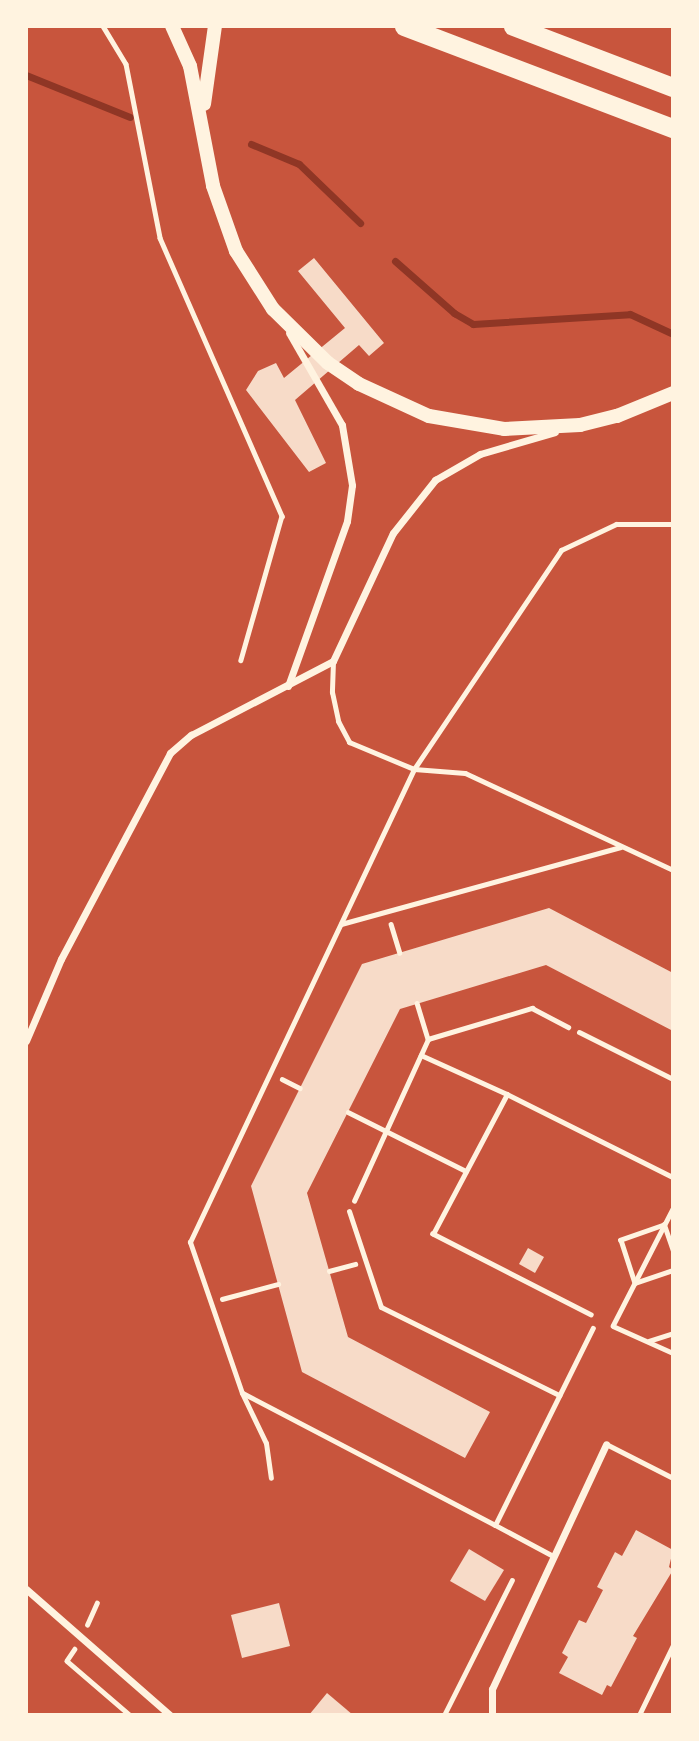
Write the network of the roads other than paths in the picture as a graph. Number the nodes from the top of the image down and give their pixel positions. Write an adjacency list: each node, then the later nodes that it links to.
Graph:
1 (172, 26): 7 (main road)
2 (215, 26): 7 (main road)
3 (404, 26): 6 (highway)
4 (513, 26): 5 (highway)
5 (673, 87)
6 (673, 128)
7 (206, 152): 8 (main road)
8 (273, 309): 10 (main road); 13 (street)
9 (673, 393): 10 (main road)
10 (580, 425): 12 (street)
11 (673, 524): 14 (lane)
12 (334, 661): 13 (street); 14 (lane)
13 (288, 686): 19 (street)
14 (414, 769): 15 (lane); 17 (lane)
15 (622, 846): 16 (lane); 17 (lane)
16 (673, 870)
17 (341, 924): 23 (lane)
18 (579, 1032): 20 (lane)
19 (26, 1041)
20 (673, 1079)
21 (349, 1212): 24 (lane)
22 (593, 1328): 24 (lane)
23 (242, 1393): 26 (lane); 28 (lane)
24 (559, 1395): 28 (lane)
25 (606, 1444): 27 (lane); 29 (street)
26 (271, 1478)
27 (673, 1478)
28 (495, 1525): 29 (lane)
29 (553, 1556): 35 (street)
30 (512, 1580): 34 (lane)
31 (26, 1589): 33 (street)
32 (673, 1645): 36 (lane)
33 (170, 1715)
34 (444, 1715)
35 (492, 1715)
36 (639, 1715)

